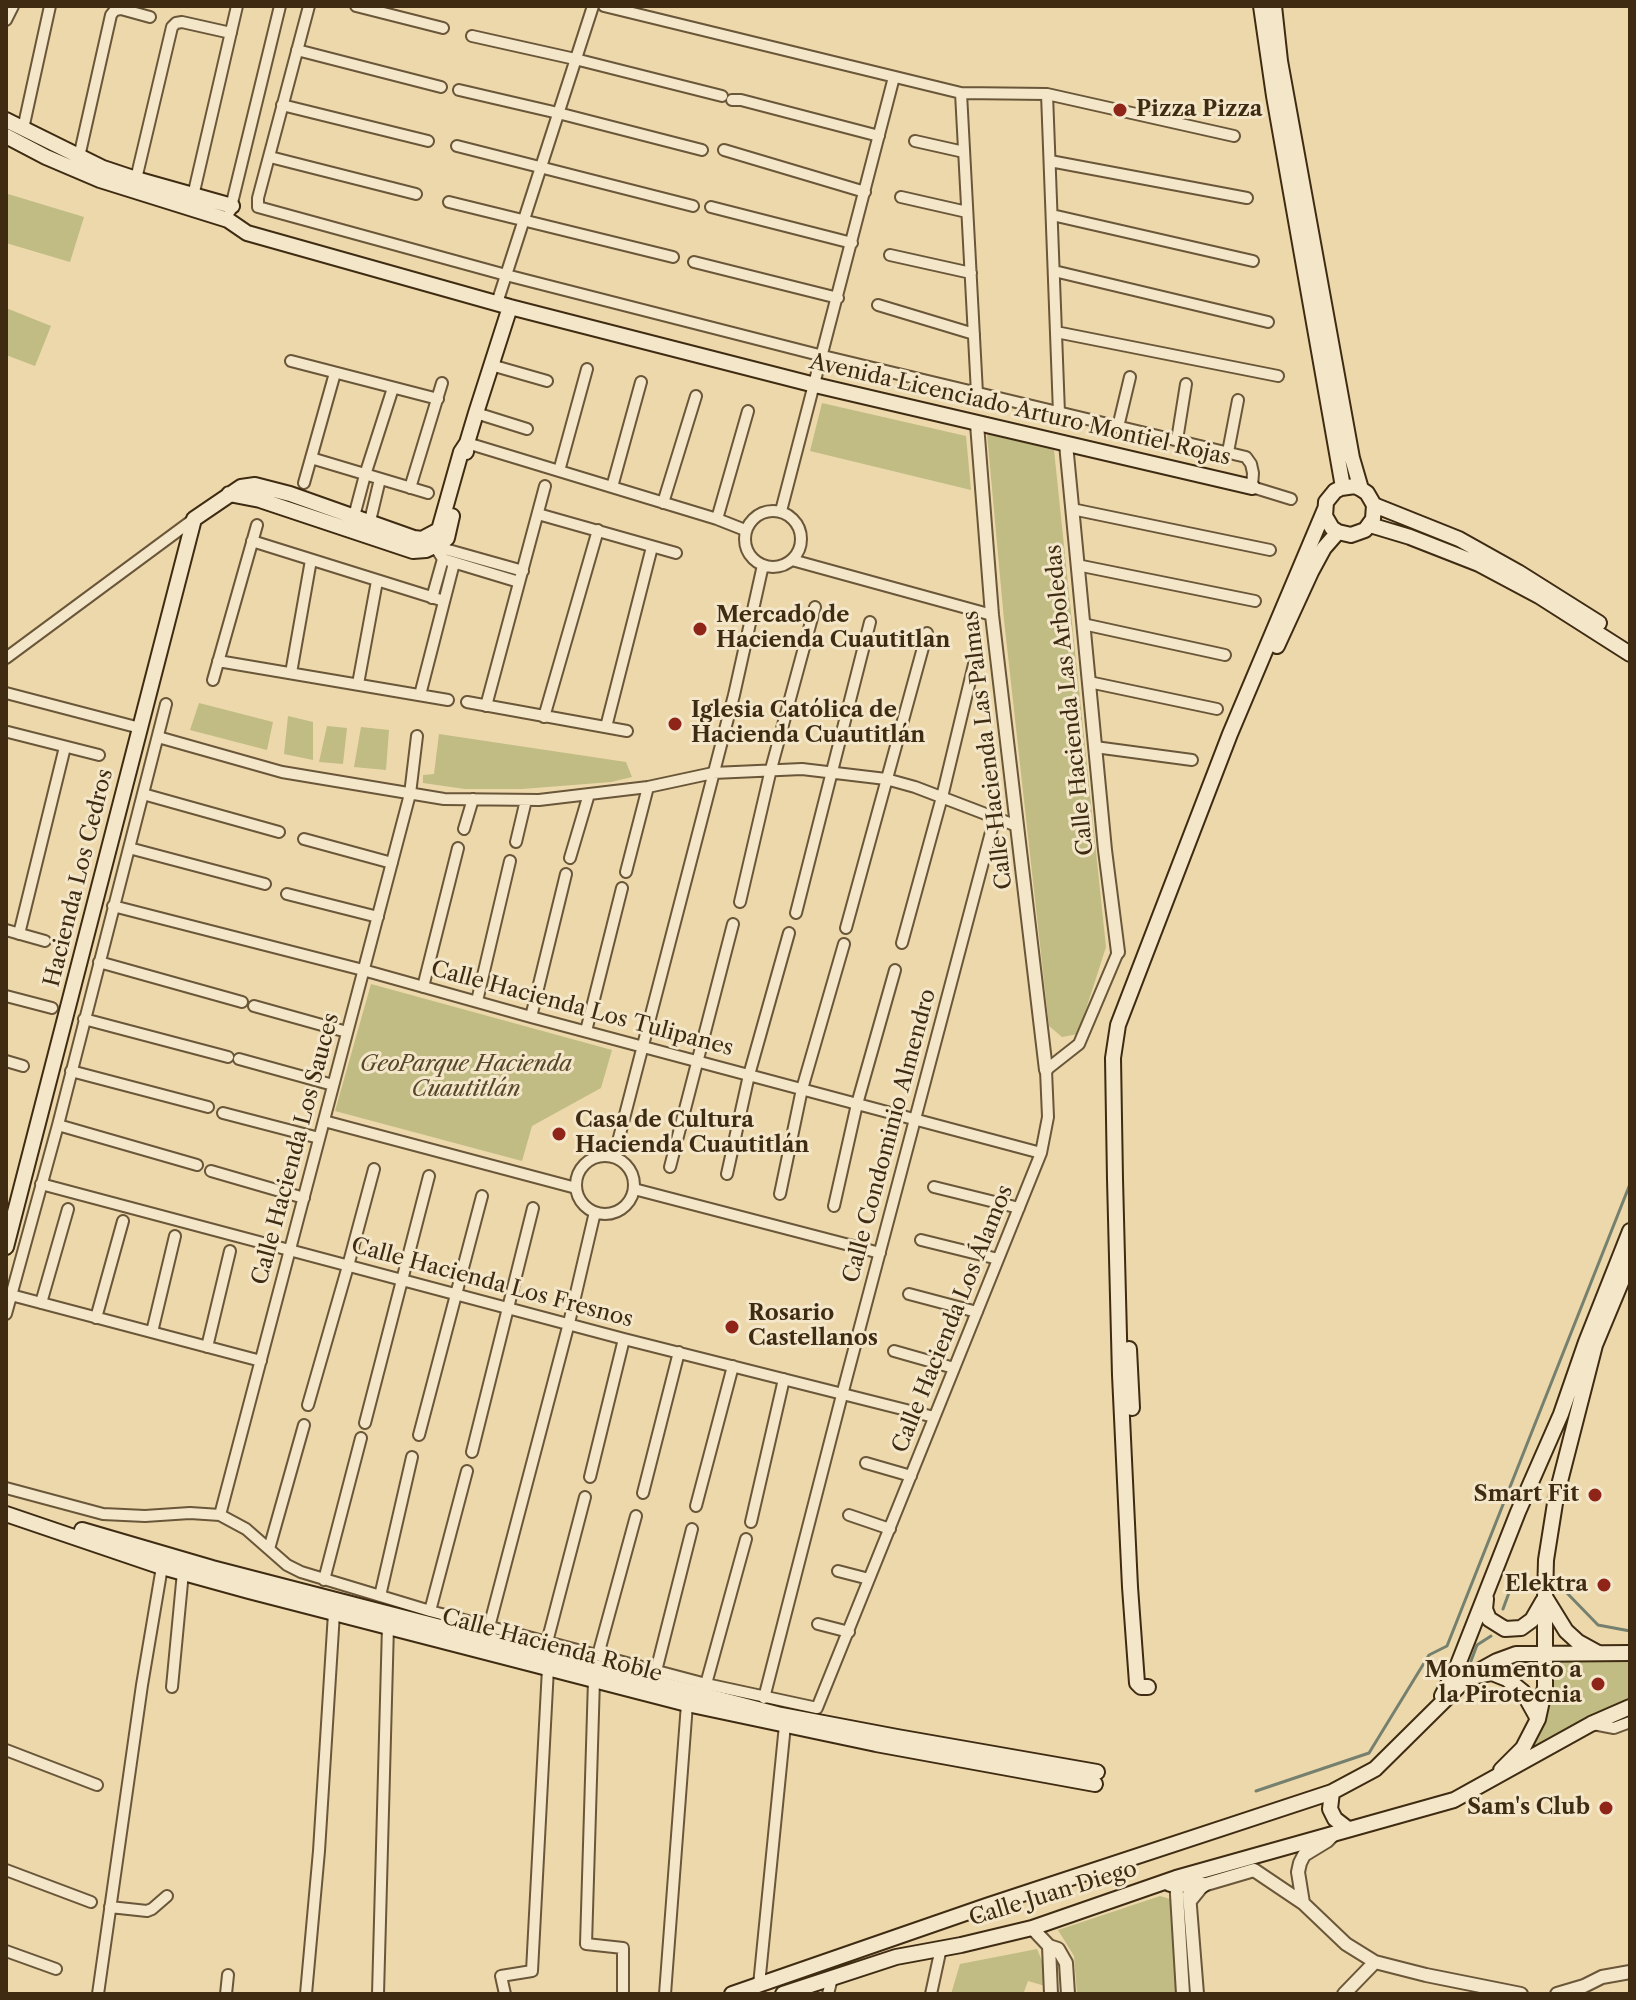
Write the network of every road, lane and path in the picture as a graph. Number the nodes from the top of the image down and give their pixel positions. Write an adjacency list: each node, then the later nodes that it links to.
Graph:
1 (13, 6): 12 (street)
2 (50, 6): 26 (street)
3 (237, 6): 14 (street)
4 (280, 6): 50 (street)
5 (309, 6): 16 (street)
6 (356, 6): 13 (street)
7 (593, 6): 17 (street)
8 (604, 6): 18 (street)
9 (1261, 6): 102 (main road)
10 (1274, 6): 104 (main road)
11 (150, 17): 36 (street)
12 (6, 20)
13 (443, 28)
14 (231, 33): 40 (street); 43 (street)
15 (472, 36): 17 (street)
16 (297, 50): 19 (street); 23 (street)
17 (575, 59): 24 (street); 28 (street)
18 (894, 77): 21 (street); 28 (street)
19 (441, 87)
20 (459, 90): 24 (street)
21 (961, 93): 22 (street); 35 (street)
22 (1047, 94): 29 (street); 38 (street)
23 (282, 105): 30 (street); 37 (street)
24 (558, 113): 33 (street); 39 (street)
25 (6, 120): 26 (main road, Avenida Licenciado Arturo Montiel Rojas)
26 (23, 129): 36 (main road, Avenida Licenciado Arturo Montiel Rojas)
27 (6, 136): 50 (main road, Avenida Licenciado Arturo Montiel Rojas)
28 (879, 136): 41 (street)
29 (1234, 136)
30 (428, 141)
31 (915, 141): 35 (street)
32 (457, 146): 39 (street)
33 (702, 150)
34 (724, 150): 41 (street)
35 (964, 152): 49 (street)
36 (79, 157): 40 (main road, Avenida Licenciado Arturo Montiel Rojas)
37 (270, 157): 42 (street); 60 (street, Avenida Licenciado Arturo Montiel Rojas)
38 (1050, 161): 45 (street); 51 (street)
39 (540, 167): 47 (street); 52 (street)
40 (136, 179): 43 (main road, Avenida Licenciado Arturo Montiel Rojas)
41 (865, 192): 53 (street)
42 (416, 194)
43 (193, 196): 50 (main road, Avenida Licenciado Arturo Montiel Rojas)
44 (901, 197): 49 (street)
45 (1247, 198)
46 (449, 202): 52 (street)
47 (693, 206)
48 (711, 207): 53 (street)
49 (967, 212): 59 (street)
50 (230, 213): 62 (main road, Avenida Licenciado Arturo Montiel Rojas)
51 (1052, 215): 56 (street); 58 (street)
52 (522, 220): 55 (street); 60 (street)
53 (852, 243): 61 (street)
54 (890, 255): 59 (street)
55 (673, 257)
56 (1253, 261)
57 (694, 262): 61 (street)
58 (1054, 271): 64 (street); 65 (street)
59 (971, 273): 66 (street)
60 (506, 275): 62 (street); 67 (street, Avenida Licenciado Arturo Montiel Rojas)
61 (838, 298): 67 (street)
62 (503, 305): 69 (main road); 78 (main road, Avenida Licenciado Arturo Montiel Rojas)
63 (878, 305): 66 (street)
64 (1268, 322)
65 (1056, 332): 72 (street); 86 (street)
66 (974, 334): 80 (street)
67 (823, 356): 78 (street); 80 (street, Avenida Licenciado Arturo Montiel Rojas)
68 (291, 361): 71 (street)
69 (491, 365): 74 (street); 85 (main road)
70 (587, 369): 95 (street)
71 (335, 373): 79 (street); 94 (street)
72 (1278, 376)
73 (1130, 377): 88 (street)
74 (547, 381)
75 (641, 382): 100 (street)
76 (442, 383): 82 (street)
77 (1186, 384): 90 (street)
78 (815, 385): 87 (main road, Avenida Licenciado Arturo Montiel Rojas); 111 (street)
79 (393, 388): 82 (street); 96 (street)
80 (977, 393): 86 (street, Avenida Licenciado Arturo Montiel Rojas)
81 (696, 396): 107 (street)
82 (438, 399): 103 (street)
83 (1238, 400): 93 (street)
84 (748, 411): 114 (street)
85 (476, 413): 89 (street); 91 (main road)
86 (1059, 413): 88 (street, Avenida Licenciado Arturo Montiel Rojas)
87 (977, 424): 92 (main road, Avenida Licenciado Arturo Montiel Rojas); 138 (street, Calle Hacienda Las Palmas)
88 (1118, 427): 90 (street, Avenida Licenciado Arturo Montiel Rojas)
89 (527, 429)
90 (1177, 440): 93 (street, Avenida Licenciado Arturo Montiel Rojas)
91 (467, 443): 95 (street); 125 (main road)
92 (1066, 444): 101 (main road, Avenida Licenciado Arturo Montiel Rojas); 109 (street, Calle Hacienda Las Arboledas)
93 (1228, 452): 101 (street, Avenida Licenciado Arturo Montiel Rojas)
94 (311, 458): 96 (street); 98 (street)
95 (559, 471): 100 (street)
96 (365, 475): 97 (street); 115 (street)
97 (380, 479): 103 (street); 118 (street)
98 (304, 483)
99 (545, 486): 112 (street)
100 (612, 487): 107 (street)
101 (1252, 487): 106 (street)
102 (1343, 487): 104 (main road); 110 (main road)
103 (410, 488): 105 (street)
104 (1361, 489): 108 (main road)
105 (428, 493)
106 (1291, 499)
107 (663, 503): 114 (street)
108 (1374, 505): 117 (main road); 142 (main road)
109 (1072, 509): 124 (street); 131 (street, Calle Hacienda Las Arboledas)
110 (1325, 509): 121 (main road); 121 (main road)
111 (781, 511): 120 (street); 128 (street)
112 (538, 514): 119 (street); 132 (street)
113 (194, 519): 115 (main road); 146 (street); 161 (main road, Hacienda Los Cedros)
114 (717, 519): 120 (street)
115 (352, 523): 118 (main road)
116 (257, 525): 122 (street)
117 (1370, 525): 121 (main road); 143 (main road)
118 (368, 528): 125 (main road)
119 (598, 530): 123 (street); 159 (street)
120 (745, 530): 130 (street)
121 (1338, 532)
122 (252, 541): 127 (street); 147 (street)
123 (652, 547): 126 (street); 160 (street)
124 (1270, 550)
125 (440, 551): 129 (street); 129 (street); 134 (street); 135 (street)
126 (676, 553)
127 (311, 560): 133 (street); 148 (street)
128 (792, 560): 130 (street); 138 (street)
129 (472, 563): 132 (street)
130 (763, 565): 172 (street)
131 (1077, 565): 136 (street); 140 (street, Calle Hacienda Las Arboledas)
132 (521, 577): 157 (street)
133 (377, 581): 134 (street); 151 (street)
134 (432, 598): 135 (street)
135 (444, 601): 153 (street)
136 (1255, 601)
137 (815, 607): 170 (street)
138 (992, 615): 182 (street, Calle Hacienda Las Palmas)
139 (870, 622): 171 (street)
140 (1083, 624): 144 (street); 150 (street, Calle Hacienda Las Arboledas)
141 (927, 633): 173 (street)
142 (1630, 643)
143 (1630, 654)
144 (1225, 655)
145 (976, 656): 178 (street)
146 (6, 658)
147 (218, 661): 148 (street); 149 (street)
148 (291, 673): 151 (street)
149 (213, 680)
150 (1089, 682): 158 (street); 167 (street, Calle Hacienda Las Arboledas)
151 (358, 684): 153 (street)
152 (6, 693): 161 (street)
153 (420, 695): 154 (street)
154 (448, 700)
155 (467, 702): 157 (street)
156 (166, 704): 165 (street)
157 (486, 706): 159 (street)
158 (1217, 709)
159 (544, 717): 160 (street)
160 (606, 727): 162 (street)
161 (140, 728): 263 (main road, Hacienda Los Cedros)
162 (627, 731)
163 (7, 736): 166 (street)
164 (417, 736): 176 (street, Calle Hacienda Los Sauces)
165 (158, 737): 175 (street); 176 (street)
166 (65, 747): 168 (street); 205 (street)
167 (1095, 747): 169 (street); 209 (street, Calle Hacienda Las Arboledas)
168 (99, 755)
169 (1192, 760)
170 (771, 769): 171 (street); 172 (street); 197 (street)
171 (832, 772): 173 (street); 199 (street)
172 (713, 773): 174 (street); 223 (street)
173 (886, 779): 178 (street); 202 (street)
174 (648, 787): 177 (street); 192 (street)
175 (143, 794): 184 (street); 187 (street)
176 (410, 794): 179 (street); 191 (street, Calle Hacienda Los Sauces)
177 (589, 794): 180 (street); 189 (street)
178 (942, 797): 181 (street); 207 (street)
179 (473, 799): 180 (street); 183 (street)
180 (526, 800): 186 (street)
181 (995, 817): 182 (street); 235 (street, Calle Condominio Almendro)
182 (1017, 826): 227 (street, Calle Hacienda Las Palmas)
183 (464, 829)
184 (279, 832)
185 (304, 839): 191 (street)
186 (516, 842)
187 (129, 848): 194 (street); 198 (street)
188 (458, 848): 213 (street)
189 (570, 858)
190 (510, 861): 215 (street)
191 (392, 863): 200 (street, Calle Hacienda Los Sauces)
192 (626, 872)
193 (566, 874): 219 (street)
194 (265, 884)
195 (622, 888): 221 (street)
196 (287, 894): 200 (street)
197 (740, 902)
198 (113, 906): 210 (street); 211 (street, Calle Hacienda Los Tulipanes)
199 (796, 913)
200 (378, 917): 211 (street, Calle Hacienda Los Sauces)
201 (733, 924): 225 (street)
202 (846, 928)
203 (6, 930): 205 (street)
204 (789, 933): 229 (street)
205 (19, 934): 206 (street)
206 (45, 941)
207 (902, 943)
208 (844, 944): 231 (street)
209 (1118, 952): 227 (street)
210 (99, 962): 216 (street); 220 (street)
211 (363, 970): 213 (street, Calle Hacienda Los Tulipanes); 222 (street, Calle Hacienda Los Sauces)
212 (895, 970): 232 (street)
213 (423, 987): 215 (street, Calle Hacienda Los Tulipanes)
214 (6, 996): 218 (street)
215 (477, 1001): 219 (street, Calle Hacienda Los Tulipanes)
216 (242, 1002)
217 (254, 1006): 222 (street)
218 (52, 1008)
219 (531, 1017): 221 (street, Calle Hacienda Los Tulipanes)
220 (84, 1019): 228 (street); 230 (street)
221 (586, 1031): 223 (street, Calle Hacienda Los Tulipanes)
222 (347, 1032): 230 (street, Calle Hacienda Los Sauces)
223 (643, 1046): 225 (street, Calle Hacienda Los Tulipanes); 240 (street)
224 (6, 1061): 226 (street)
225 (698, 1061): 229 (street, Calle Hacienda Los Tulipanes); 242 (street)
226 (23, 1066)
227 (1046, 1070): 239 (street, Calle Hacienda Los Álamos)
228 (71, 1071): 233 (street); 237 (street)
229 (749, 1075): 231 (street, Calle Hacienda Los Tulipanes); 245 (street)
230 (333, 1085): 236 (street, Calle Hacienda Los Sauces)
231 (802, 1089): 232 (street, Calle Hacienda Los Tulipanes); 251 (street)
232 (857, 1104): 235 (street, Calle Hacienda Los Tulipanes); 254 (street)
233 (208, 1107)
234 (223, 1113): 238 (street)
235 (915, 1120): 239 (street, Calle Hacienda Los Tulipanes); 266 (street, Calle Condominio Almendro)
236 (324, 1121): 238 (street, Calle Hacienda Los Sauces); 249 (street)
237 (58, 1125): 241 (street); 247 (street)
238 (319, 1138): 253 (street, Calle Hacienda Los Sauces)
239 (1041, 1153): 256 (street, Calle Hacienda Los Álamos)
240 (614, 1157): 249 (street); 250 (street)
241 (197, 1165)
242 (670, 1167)
243 (374, 1169): 269 (street)
244 (211, 1171): 253 (street)
245 (727, 1174)
246 (429, 1176): 270 (street)
247 (41, 1184): 265 (street, Calle Hacienda Los Fresnos); 273 (street)
248 (934, 1187): 256 (street)
249 (576, 1188): 258 (street)
250 (634, 1189): 258 (street); 266 (street)
251 (780, 1194)
252 (482, 1196): 271 (street)
253 (304, 1198): 265 (street, Calle Hacienda Los Sauces)
254 (834, 1206)
255 (533, 1208): 275 (street)
256 (1019, 1208): 267 (street, Calle Hacienda Los Álamos)
257 (68, 1209): 274 (street)
258 (595, 1212): 279 (street)
259 (123, 1221): 278 (street)
260 (1630, 1231): 321 (main road)
261 (175, 1236): 280 (street)
262 (921, 1240): 267 (street)
263 (6, 1247)
264 (230, 1251): 282 (street)
265 (290, 1251): 269 (street, Calle Hacienda Los Fresnos); 285 (street, Calle Hacienda Los Sauces)
266 (880, 1253): 289 (street, Calle Condominio Almendro)
267 (998, 1259): 276 (street, Calle Hacienda Los Álamos)
268 (1630, 1261): 323 (main road)
269 (348, 1266): 270 (street, Calle Hacienda Los Fresnos); 290 (street)
270 (403, 1280): 271 (street, Calle Hacienda Los Fresnos); 292 (street)
271 (455, 1294): 275 (street, Calle Hacienda Los Fresnos); 294 (street)
272 (909, 1294): 276 (street)
273 (11, 1295): 274 (street); 277 (street)
274 (41, 1303): 278 (street)
275 (508, 1308): 279 (street, Calle Hacienda Los Fresnos); 296 (street)
276 (977, 1312): 287 (street, Calle Hacienda Los Álamos)
277 (6, 1314)
278 (96, 1318): 280 (street)
279 (569, 1323): 281 (street, Calle Hacienda Los Fresnos); 328 (street)
280 (152, 1332): 282 (street)
281 (624, 1339): 284 (street, Calle Hacienda Los Fresnos); 301 (street)
282 (207, 1347): 285 (street)
283 (894, 1351): 287 (street)
284 (679, 1352): 286 (street, Calle Hacienda Los Fresnos); 303 (street)
285 (261, 1361): 308 (street, Calle Hacienda Los Sauces)
286 (733, 1366): 288 (street, Calle Hacienda Los Fresnos); 305 (street)
287 (954, 1368): 291 (street, Calle Hacienda Los Álamos)
288 (784, 1379): 289 (street, Calle Hacienda Los Fresnos); 311 (street)
289 (842, 1395): 291 (street, Calle Hacienda Los Fresnos); 341 (street, Calle Condominio Almendro)
290 (308, 1405)
291 (934, 1417): 300 (street, Calle Hacienda Los Álamos)
292 (365, 1423)
293 (304, 1425): 315 (street)
294 (419, 1435)
295 (361, 1438): 320 (street)
296 (472, 1452)
297 (412, 1457): 322 (street)
298 (866, 1463): 300 (street)
299 (467, 1471): 324 (street)
300 (911, 1476): 313 (street, Calle Hacienda Los Álamos)
301 (590, 1477)
302 (6, 1488): 308 (street, Calle Hacienda Roble)
303 (643, 1493)
304 (585, 1497): 330 (street)
305 (696, 1506)
306 (6, 1507): 349 (main road, Calle Hacienda Roble)
307 (6, 1514): 316 (main road, Calle Hacienda Roble)
308 (220, 1515): 315 (street, Calle Hacienda Roble)
309 (849, 1515): 313 (street)
310 (636, 1516): 334 (street)
311 (751, 1522)
312 (692, 1529): 336 (street)
313 (890, 1529): 319 (street, Calle Hacienda Los Álamos)
314 (746, 1539): 339 (street)
315 (269, 1549): 320 (street, Calle Hacienda Roble)
316 (162, 1567): 318 (main road, Calle Hacienda Roble); 360 (street)
317 (838, 1571): 319 (street)
318 (183, 1572): 325 (main road, Calle Hacienda Roble); 340 (street)
319 (869, 1579): 329 (street, Calle Hacienda Los Álamos)
320 (324, 1580): 322 (street, Calle Hacienda Roble)
321 (1487, 1590): 323 (main road); 343 (main road)
322 (380, 1596): 324 (street, Calle Hacienda Roble)
323 (1545, 1597): 331 (main road); 333 (main road)
324 (430, 1611): 328 (street, Calle Hacienda Roble)
325 (334, 1613): 327 (main road, Calle Hacienda Roble); 377 (street)
326 (818, 1624): 329 (street)
327 (388, 1626): 335 (main road, Calle Hacienda Roble); 378 (street)
328 (489, 1627): 330 (street, Calle Hacienda Roble)
329 (849, 1632): 345 (street, Calle Hacienda Los Álamos)
330 (547, 1642): 334 (street, Calle Hacienda Roble)
331 (1545, 1653): 333 (main road); 337 (main road); 346 (main road)
332 (1630, 1653): 333 (main road)
333 (1601, 1654)
334 (598, 1655): 336 (street, Calle Hacienda Roble)
335 (548, 1668): 338 (main road, Calle Hacienda Roble); 379 (street)
336 (656, 1671): 339 (street, Calle Hacienda Roble)
337 (1468, 1677): 343 (main road); 346 (main road)
338 (594, 1680): 342 (main road, Calle Hacienda Roble); 380 (street)
339 (706, 1684): 341 (street, Calle Hacienda Roble)
340 (172, 1687)
341 (764, 1698): 345 (street, Calle Hacienda Roble)
342 (687, 1704): 349 (main road, Calle Hacienda Roble); 381 (street)
343 (1436, 1707): 353 (main road, Calle Juan Diego)
344 (1630, 1707): 348 (main road)
345 (817, 1708)
346 (1538, 1719): 351 (main road)
347 (1630, 1722): 348 (street)
348 (1591, 1724): 351 (main road)
349 (785, 1725): 374 (street)
350 (6, 1750): 352 (street)
351 (1490, 1781): 354 (main road)
352 (97, 1785)
353 (1332, 1792): 354 (main road); 361 (main road, Calle Juan Diego)
354 (1341, 1831): 356 (main road); 359 (street)
355 (6, 1870): 358 (street)
356 (1187, 1885): 359 (street); 363 (main road, Calle Juan Diego); 388 (street); 389 (street)
357 (167, 1896): 360 (street)
358 (91, 1902)
359 (1303, 1903): 369 (street)
360 (110, 1907): 375 (street)
361 (974, 1911): 362 (main road, Calle Juan Diego); 364 (main road)
362 (952, 1919): 365 (main road); 374 (main road, Calle Juan Diego)
363 (1032, 1928): 364 (main road, Calle Juan Diego); 366 (street)
364 (979, 1940): 365 (main road, Calle Juan Diego)
365 (961, 1945): 367 (main road, Calle Juan Diego)
366 (1049, 1946): 386 (street); 387 (street)
367 (941, 1948): 373 (main road, Calle Juan Diego); 385 (street)
368 (6, 1951): 370 (street)
369 (1375, 1962): 390 (street); 391 (street)
370 (56, 1969)
371 (1630, 1972): 392 (street)
372 (228, 1975): 376 (street)
373 (832, 1978): 383 (main road, Calle Juan Diego); 384 (street)
374 (759, 1985): 382 (main road, Calle Juan Diego)
375 (98, 1994)
376 (226, 1994)
377 (306, 1994)
378 (378, 1994)
379 (505, 1994)
380 (623, 1994)
381 (665, 1994)
382 (732, 1994)
383 (783, 1994)
384 (828, 1994)
385 (931, 1994)
386 (1051, 1994)
387 (1068, 1994)
388 (1183, 1994)
389 (1197, 1994)
390 (1344, 1994)
391 (1521, 1994)
392 (1557, 1994)

